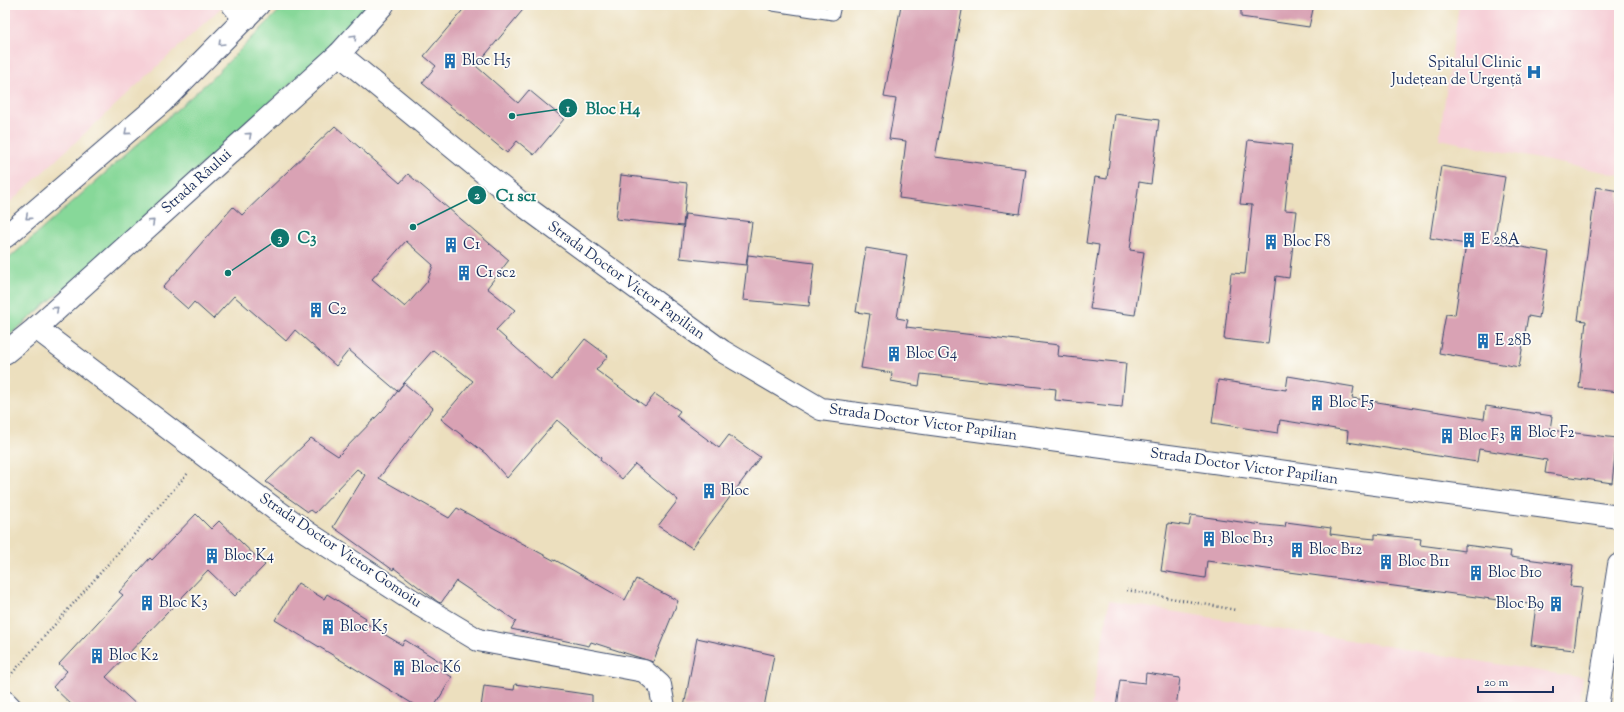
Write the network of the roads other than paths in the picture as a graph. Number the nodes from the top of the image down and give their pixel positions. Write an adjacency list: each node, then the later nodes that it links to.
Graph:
1 (383, 5): 5 (street, Strada Râului, one-way to 1)
2 (773, 5): 3 (lane)
3 (835, 5)
4 (245, 10): 6 (street, one-way to 6)
5 (339, 54): 7 (street, Strada Râului, one-way to 5); 9 (street, Strada Doctor Victor Papilian)
6 (5, 237)
7 (36, 328): 8 (street, Strada Râului); 13 (street, Strada Doctor Victor Gomoiu)
8 (5, 353)
9 (1619, 517)
10 (1619, 565): 14 (street)
11 (5, 702): 12 (street)
12 (10, 707)
13 (664, 707)
14 (1597, 707)

